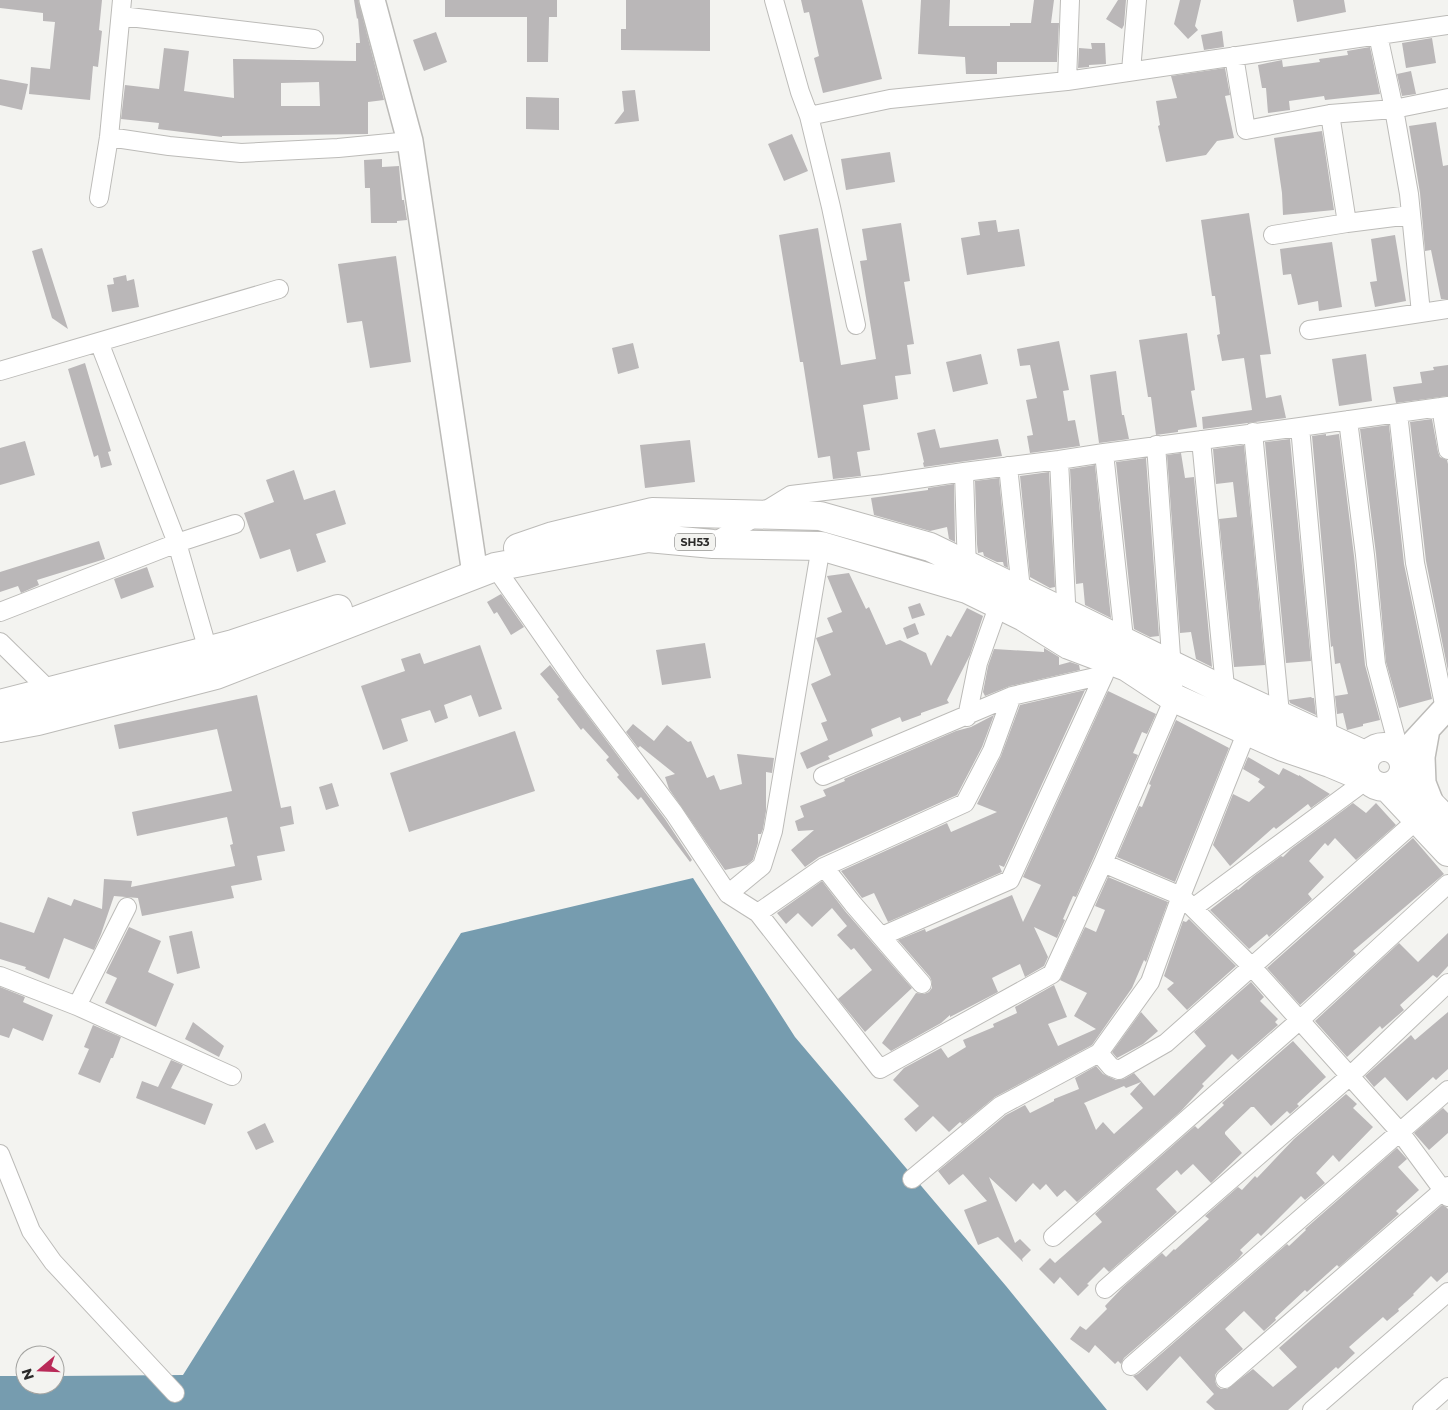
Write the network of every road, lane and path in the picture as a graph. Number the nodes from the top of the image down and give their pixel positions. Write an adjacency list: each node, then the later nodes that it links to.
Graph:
1 (372, 0): 17 (street)
2 (774, 0): 15 (street)
3 (1070, 0): 11 (street)
4 (1137, 0): 10 (street)
5 (121, 8): 8 (street); 16 (street)
6 (1448, 25): 7 (street)
7 (1378, 35): 9 (street); 13 (street)
8 (314, 40)
9 (1234, 56): 10 (street); 14 (street)
10 (1131, 71): 11 (street)
11 (1067, 80): 15 (street)
12 (1448, 98): 13 (street)
13 (1394, 109): 14 (street); 19 (street)
14 (1330, 114): 20 (street)
15 (809, 116): 25 (street)
16 (109, 137): 17 (street); 18 (street)
17 (410, 140): 46 (street)
18 (99, 198)
19 (1410, 215): 20 (street); 24 (street)
20 (1348, 223): 21 (street)
21 (1274, 235)
22 (279, 289): 27 (street)
23 (1448, 309): 24 (street)
24 (1421, 313): 26 (street)
25 (856, 325)
26 (1309, 330)
27 (99, 342): 28 (street); 43 (street)
28 (0, 371)
29 (1445, 406): 30 (street); 36 (street)
30 (1398, 413): 31 (street); 61 (street)
31 (1348, 420): 32 (street); 70 (street)
32 (1300, 427): 33 (street); 69 (street)
33 (1253, 432): 34 (street); 63 (street)
34 (1201, 440): 35 (street); 57 (street)
35 (1156, 446): 37 (street); 55 (street)
36 (1448, 450)
37 (1104, 453): 38 (street); 53 (street)
38 (1059, 460): 39 (street); 50 (street)
39 (1008, 466): 40 (street); 48 (street)
40 (964, 472): 41 (street); 47 (street)
41 (760, 515): 44 (street); 46 (main road, SH53); 47 (main road, SH53)
42 (235, 524): 43 (street)
43 (177, 543): 49 (street); 54 (street)
44 (713, 544): 45 (main road, SH53); 46 (main road, SH53)
45 (821, 546): 47 (main road, SH53); 77 (street)
46 (481, 568): 54 (main road, SH53); 77 (street)
47 (967, 577): 48 (main road, SH53)
48 (1015, 604): 50 (main road, SH53); 52 (main road, SH53); 64 (street)
49 (0, 612)
50 (1067, 614): 52 (street); 53 (main road, SH53)
51 (0, 642): 56 (street)
52 (1069, 645): 53 (main road, SH53)
53 (1116, 661): 55 (main road, SH53); 58 (street); 59 (main road, SH53); 81 (street)
54 (212, 663): 56 (main road, SH53); 62 (main road, SH53)
55 (1172, 665): 57 (main road, SH53); 59 (street)
56 (50, 691): 60 (main road, SH53); 62 (street)
57 (1225, 691): 63 (main road, SH53); 65 (street)
58 (1012, 696): 64 (street); 75 (street)
59 (1174, 698): 65 (main road, SH53); 74 (street)
60 (0, 704)
61 (1446, 708): 67 (street)
62 (71, 711): 66 (main road, SH53)
63 (1280, 716): 68 (street); 69 (main road, SH53)
64 (967, 717): 71 (street)
65 (1238, 727): 68 (main road, SH53); 78 (street)
66 (0, 728)
67 (1426, 729): 70 (street); 72 (street)
68 (1284, 747): 69 (main road, SH53)
69 (1329, 750): 70 (main road, SH53)
70 (1385, 771): 72 (main road, SH53); 78 (street)
71 (823, 776)
72 (1433, 816): 73 (main road, SH53); 82 (street)
73 (1448, 852)
74 (1103, 863): 78 (street); 80 (street)
75 (824, 867): 80 (street); 81 (street)
76 (1448, 884): 87 (street)
77 (728, 894): 80 (street)
78 (1187, 902): 82 (street); 88 (street)
79 (127, 907): 86 (street)
80 (758, 913)
81 (882, 936): 85 (street)
82 (1252, 967): 87 (street); 88 (street)
83 (0, 976): 86 (street)
84 (1448, 983): 90 (street)
85 (922, 984)
86 (77, 1006): 89 (street)
87 (1300, 1020): 90 (street); 96 (street)
88 (1099, 1052): 94 (street)
89 (232, 1076)
90 (1350, 1076): 92 (street); 97 (street)
91 (1448, 1090): 92 (street)
92 (1400, 1132): 95 (street); 99 (street)
93 (0, 1154): 102 (street)
94 (912, 1179)
95 (1446, 1192): 100 (street)
96 (1053, 1237)
97 (1105, 1289)
98 (1448, 1292): 103 (street)
99 (1131, 1366)
100 (1226, 1379)
101 (1448, 1387): 104 (street)
102 (175, 1393)
103 (1312, 1410)
104 (1422, 1410)

